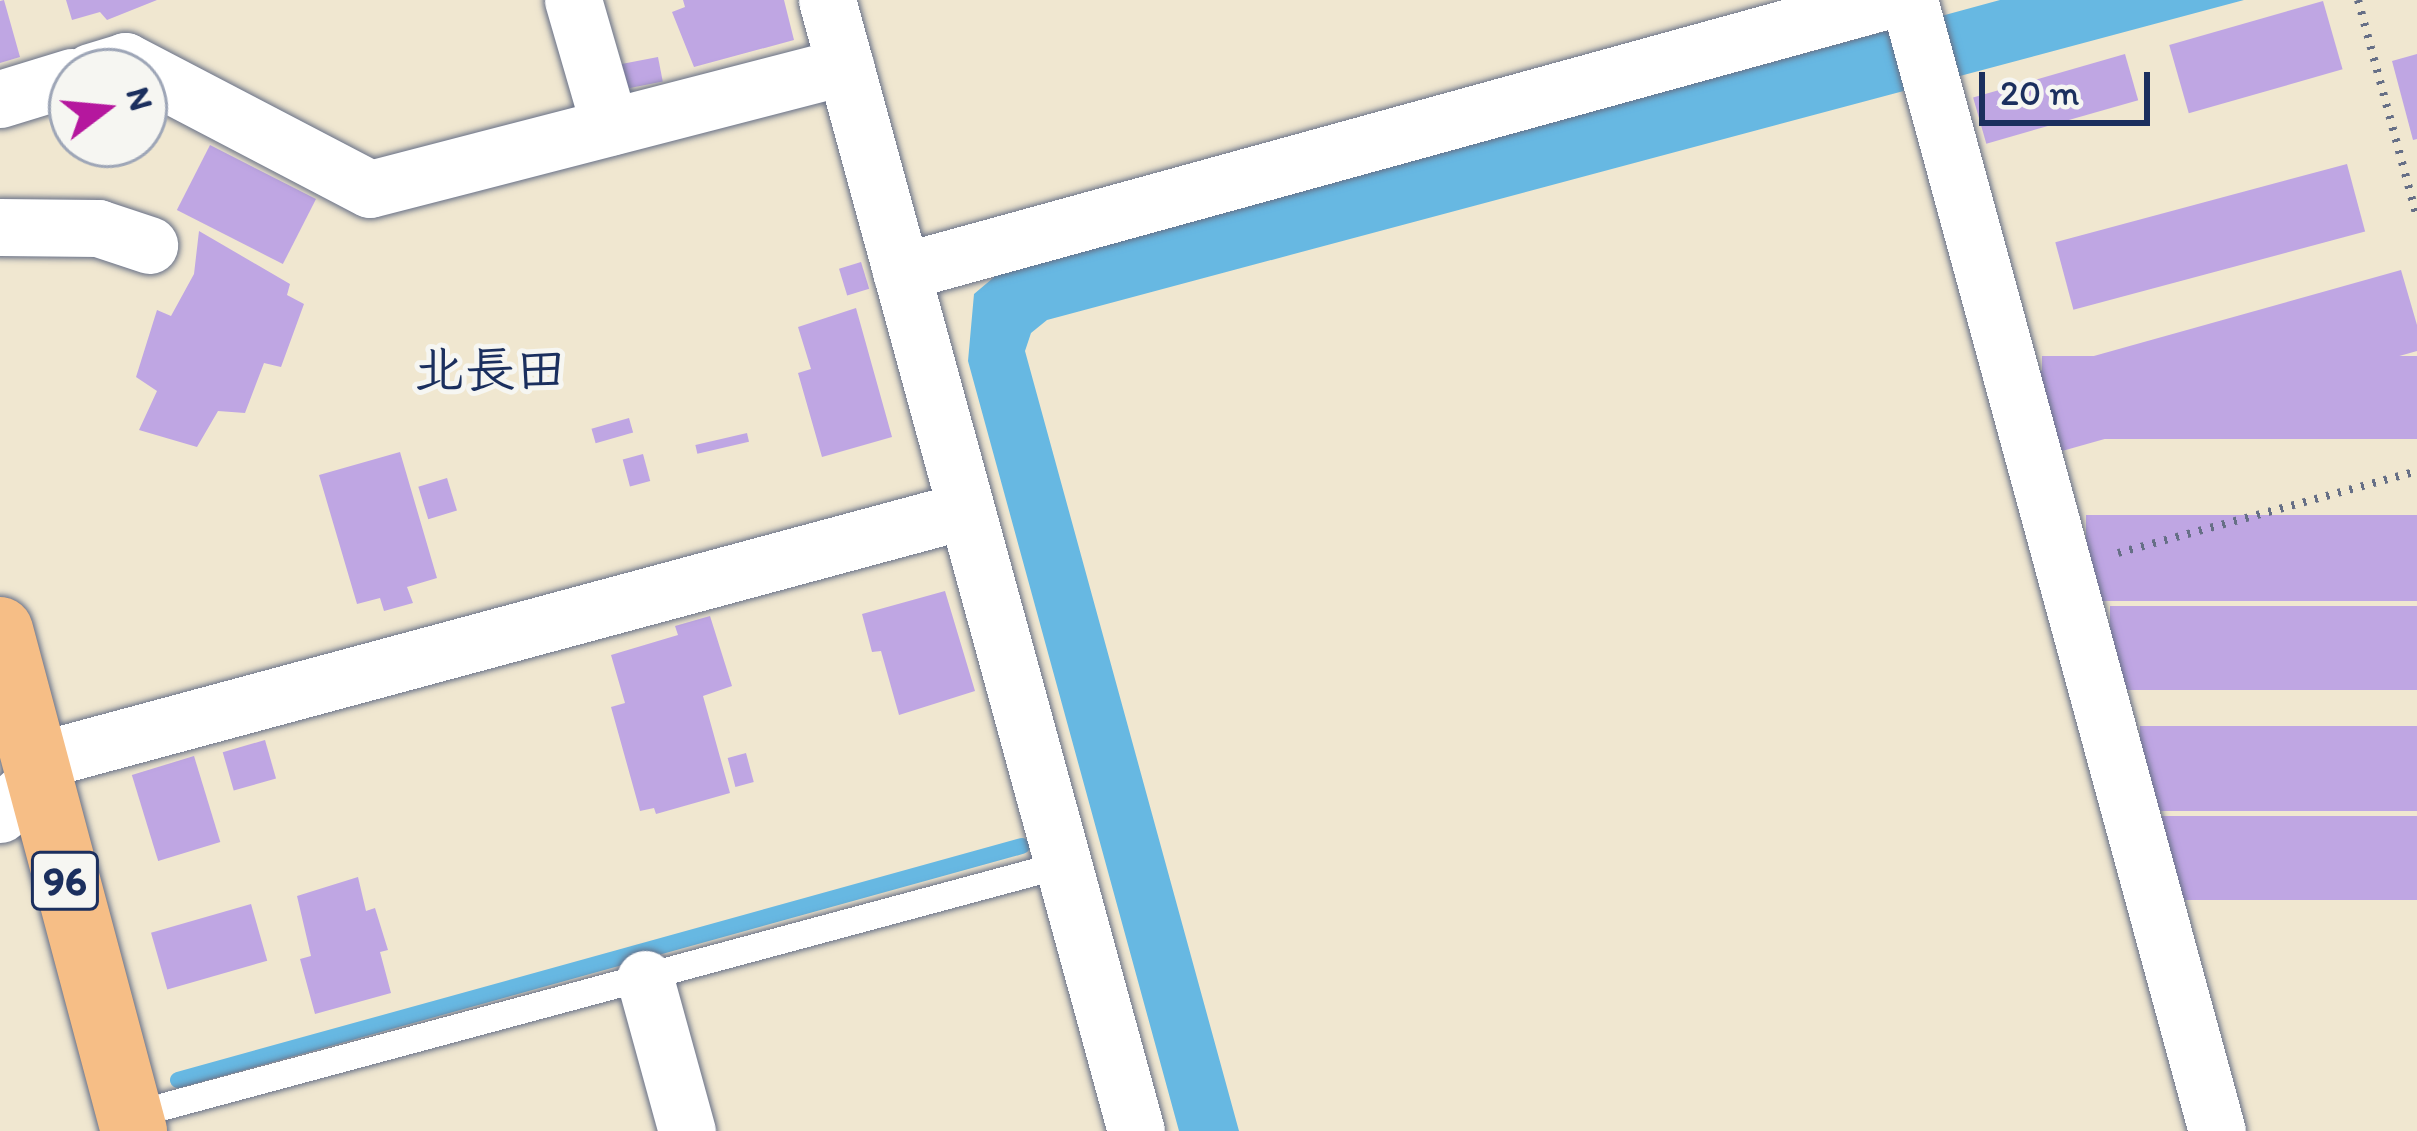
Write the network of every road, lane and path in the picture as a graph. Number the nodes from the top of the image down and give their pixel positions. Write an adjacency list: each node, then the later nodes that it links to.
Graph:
1 (574, 0): 10 (street)
2 (827, 0): 6 (street)
3 (1888, 0): 14 (street)
4 (1909, 0): 17 (street)
5 (2358, 0): 11 (path)
6 (845, 66): 10 (street); 14 (street)
7 (48, 84): 9 (street)
8 (168, 85): 10 (street)
9 (0, 99)
10 (610, 127)
11 (2417, 217)
12 (0, 227): 13 (street)
13 (149, 245)
14 (901, 272): 16 (street)
15 (2417, 470): 17 (path)
16 (966, 511): 19 (street); 20 (street)
17 (2064, 568): 25 (street)
18 (0, 631): 19 (main road, 96)
19 (24, 785): 22 (main road, 96)
20 (1063, 864): 21 (lane); 24 (street)
21 (645, 979): 22 (lane); 23 (street)
22 (149, 1118)
23 (687, 1131)
24 (1136, 1131)
25 (2217, 1131)

